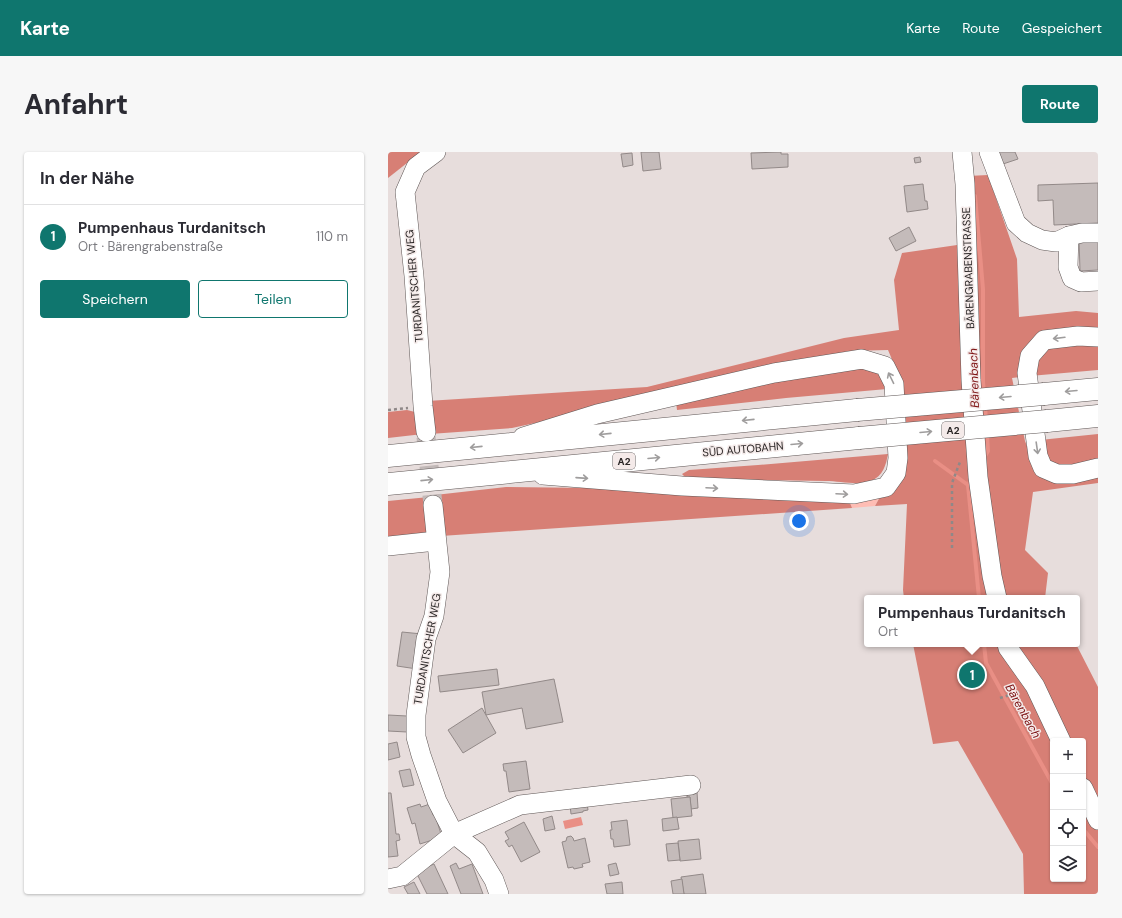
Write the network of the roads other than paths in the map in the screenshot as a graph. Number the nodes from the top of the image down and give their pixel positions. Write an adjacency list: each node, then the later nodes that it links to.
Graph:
1 (436, 152): 10 (street, TURDANITSCHER WEG)
2 (962, 152): 19 (street, BÄRENGRABENSTRASSE)
3 (989, 152): 5 (street)
4 (1098, 233): 5 (street)
5 (1069, 236): 6 (street)
6 (1098, 281)
7 (1098, 337): 13 (street, one-way to 13)
8 (1098, 389): 11 (highway, one-way to 11, bridge)
9 (1098, 416): 14 (highway, SÜD AUTOBAHN / A2, one-way to 9, bridge)
10 (426, 432)
11 (497, 445): 12 (highway, one-way to 12); 14 (street, one-way to 11)
12 (388, 456)
13 (1098, 468)
14 (502, 472): 15 (highway, SÜD AUTOBAHN / A2, one-way to 14)
15 (388, 484)
16 (433, 505): 17 (street, TURDANITSCHER WEG)
17 (436, 541): 18 (street); 25 (street, TURDANITSCHER WEG)
18 (388, 546)
19 (996, 595)
20 (1008, 647): 21 (street)
21 (1060, 738)
22 (691, 785): 25 (street)
23 (1086, 794): 24 (street)
24 (1098, 820)
25 (454, 834): 26 (street); 27 (street, TURDANITSCHER WEG)
26 (388, 879)
27 (499, 894)

